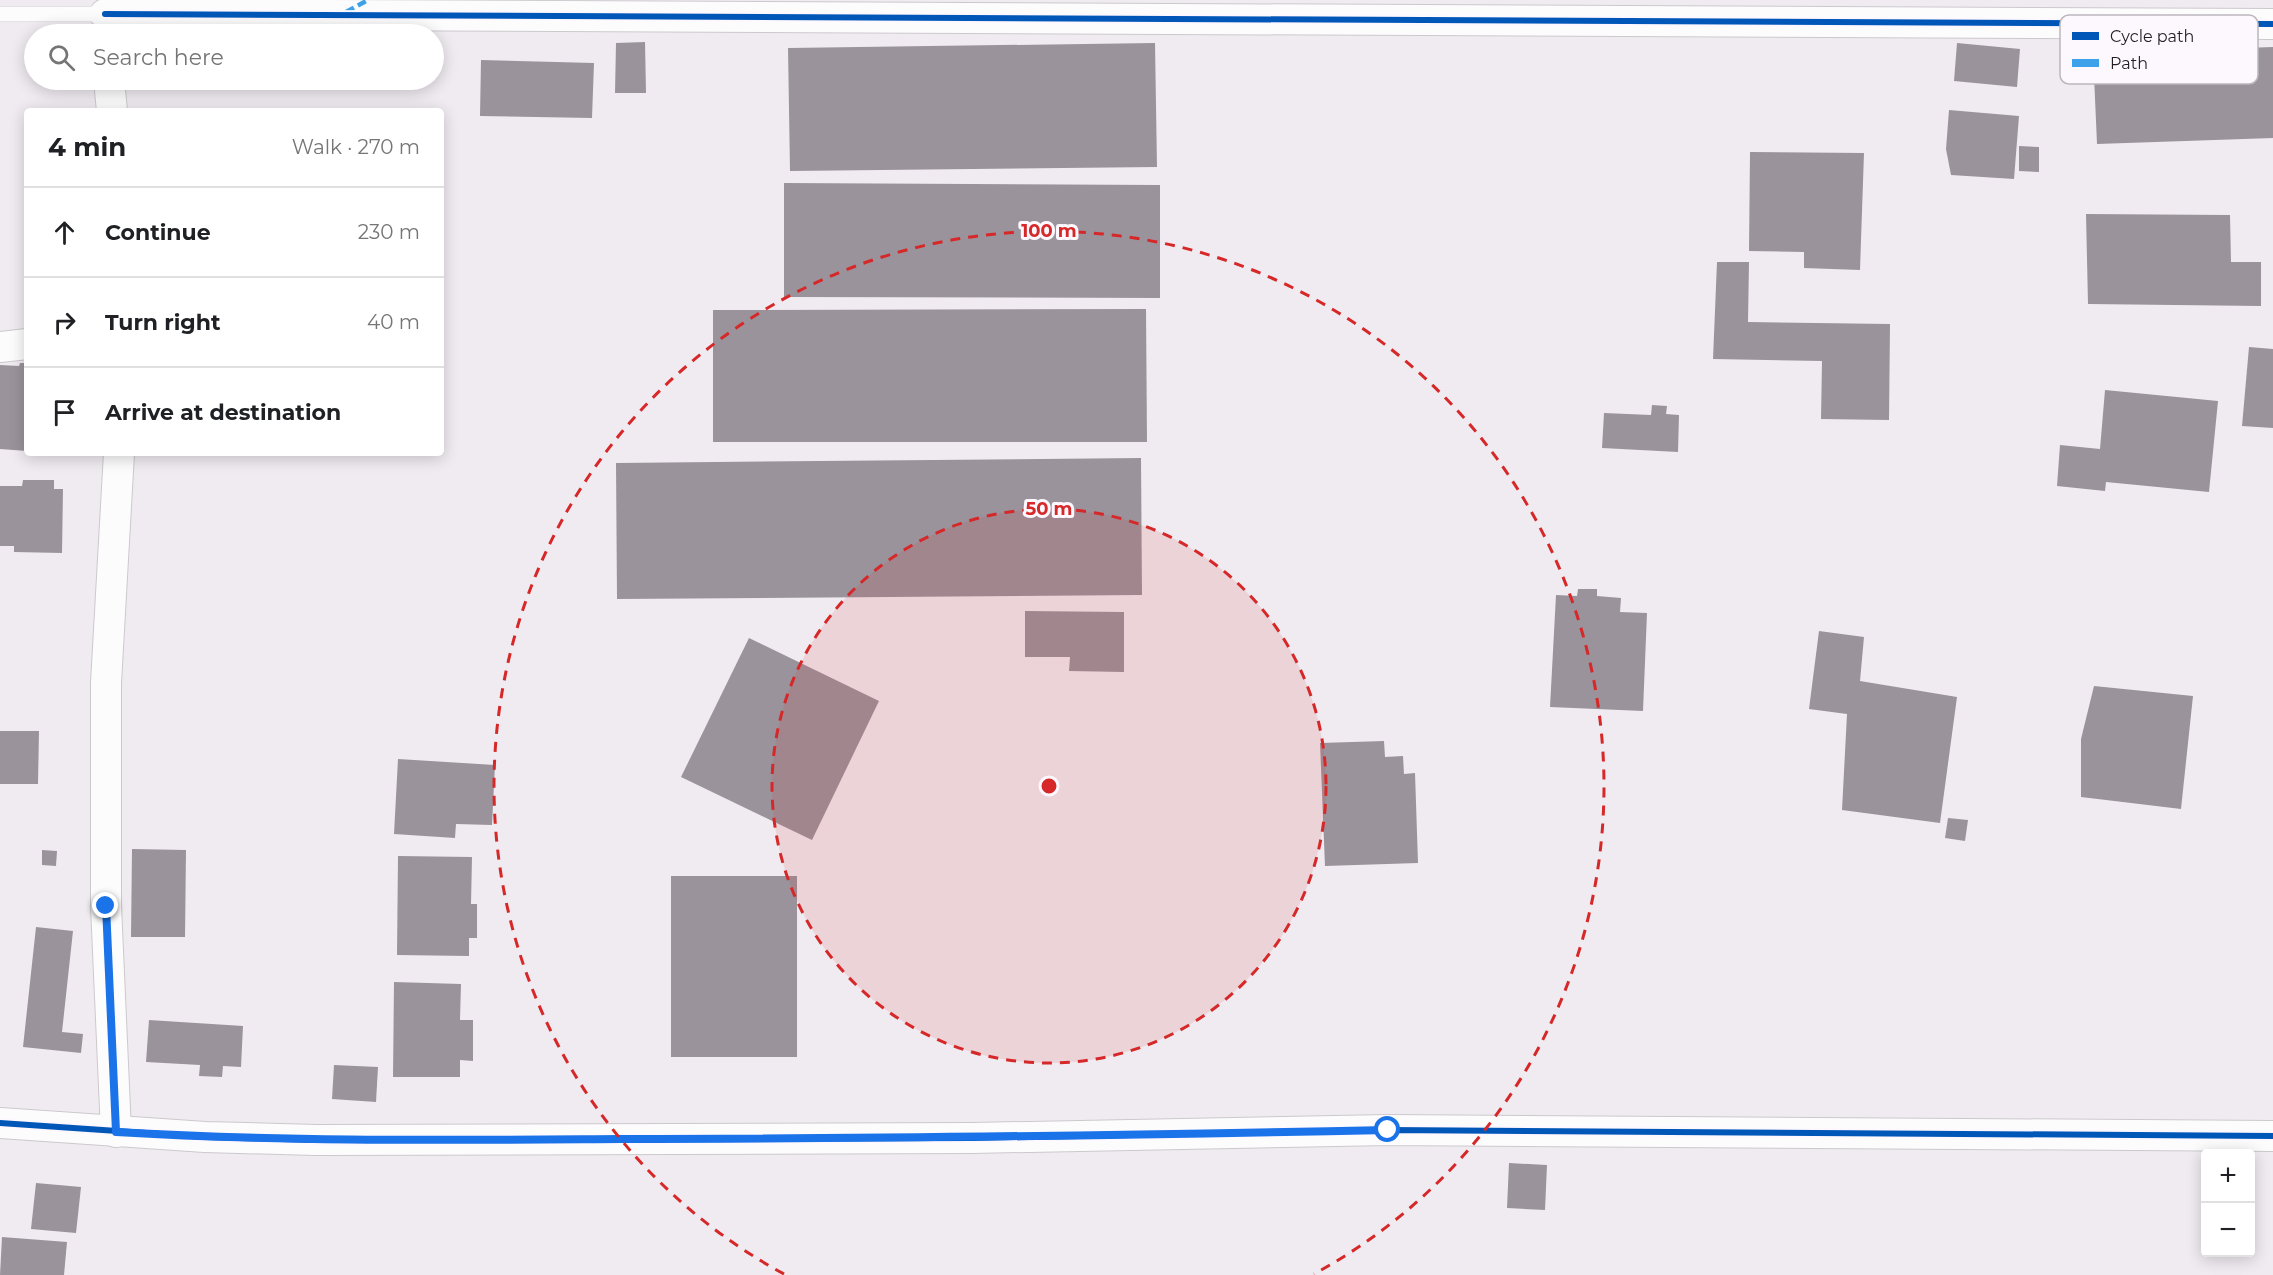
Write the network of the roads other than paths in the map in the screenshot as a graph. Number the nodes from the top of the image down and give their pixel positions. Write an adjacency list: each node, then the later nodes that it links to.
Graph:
1 (0, 14): 2 (lane)
2 (105, 16): 3 (street)
3 (2060, 23)
4 (2258, 24): 5 (street)
5 (2273, 24)
6 (110, 90): 7 (street)
7 (112, 108)
8 (24, 344): 9 (street)
9 (0, 347)
10 (119, 456): 12 (street)
11 (0, 1123): 12 (street)
12 (116, 1132): 13 (street)
13 (2273, 1136)

